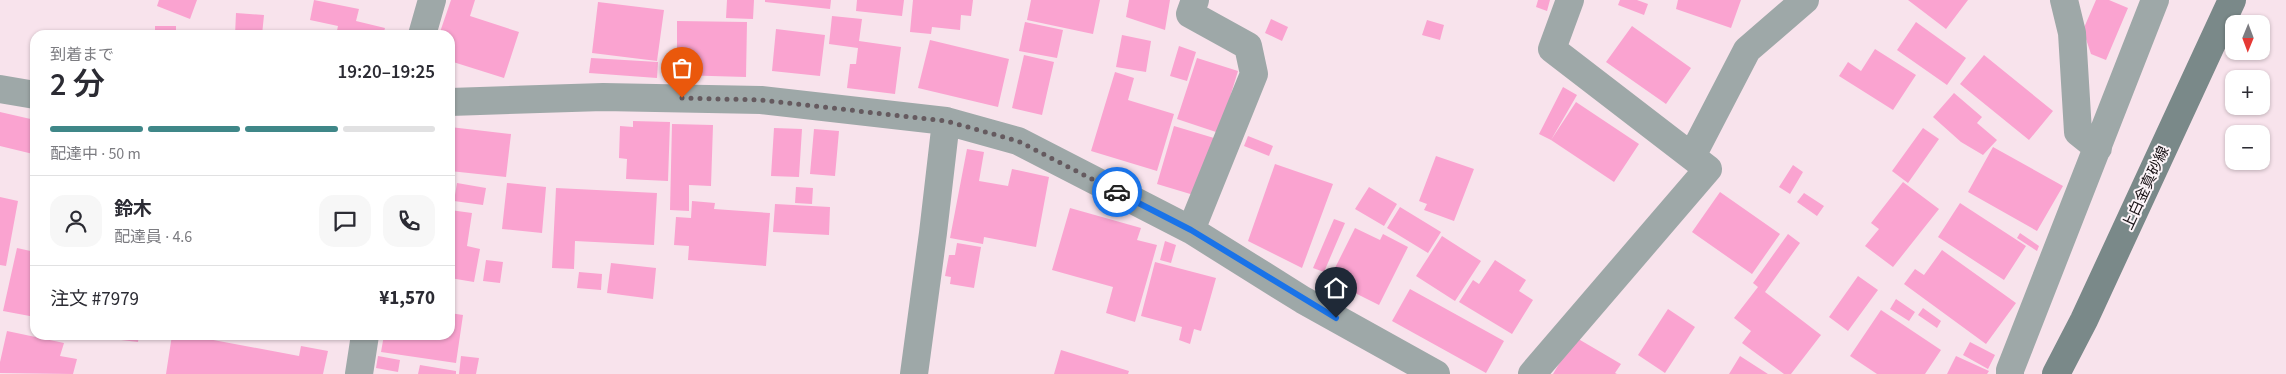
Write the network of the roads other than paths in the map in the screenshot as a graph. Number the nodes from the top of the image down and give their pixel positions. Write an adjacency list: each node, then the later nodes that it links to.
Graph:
1 (432, 0): 8 (street)
2 (1195, 0): 15 (street)
3 (1570, 0): 14 (street)
4 (1805, 0): 14 (street)
5 (2064, 0): 13 (street)
6 (2155, 0): 13 (street)
7 (2232, 0): 22 (main road, 上白金真砂線)
8 (423, 30)
9 (0, 89): 10 (street)
10 (30, 94)
11 (455, 102): 12 (street)
12 (946, 121): 15 (street); 18 (street)
13 (2098, 148): 21 (street)
14 (1692, 156): 20 (street)
15 (1191, 230): 19 (street)
16 (364, 340): 17 (street)
17 (359, 374)
18 (914, 374)
19 (1436, 374)
20 (1532, 374)
21 (2010, 374)
22 (2056, 374)

